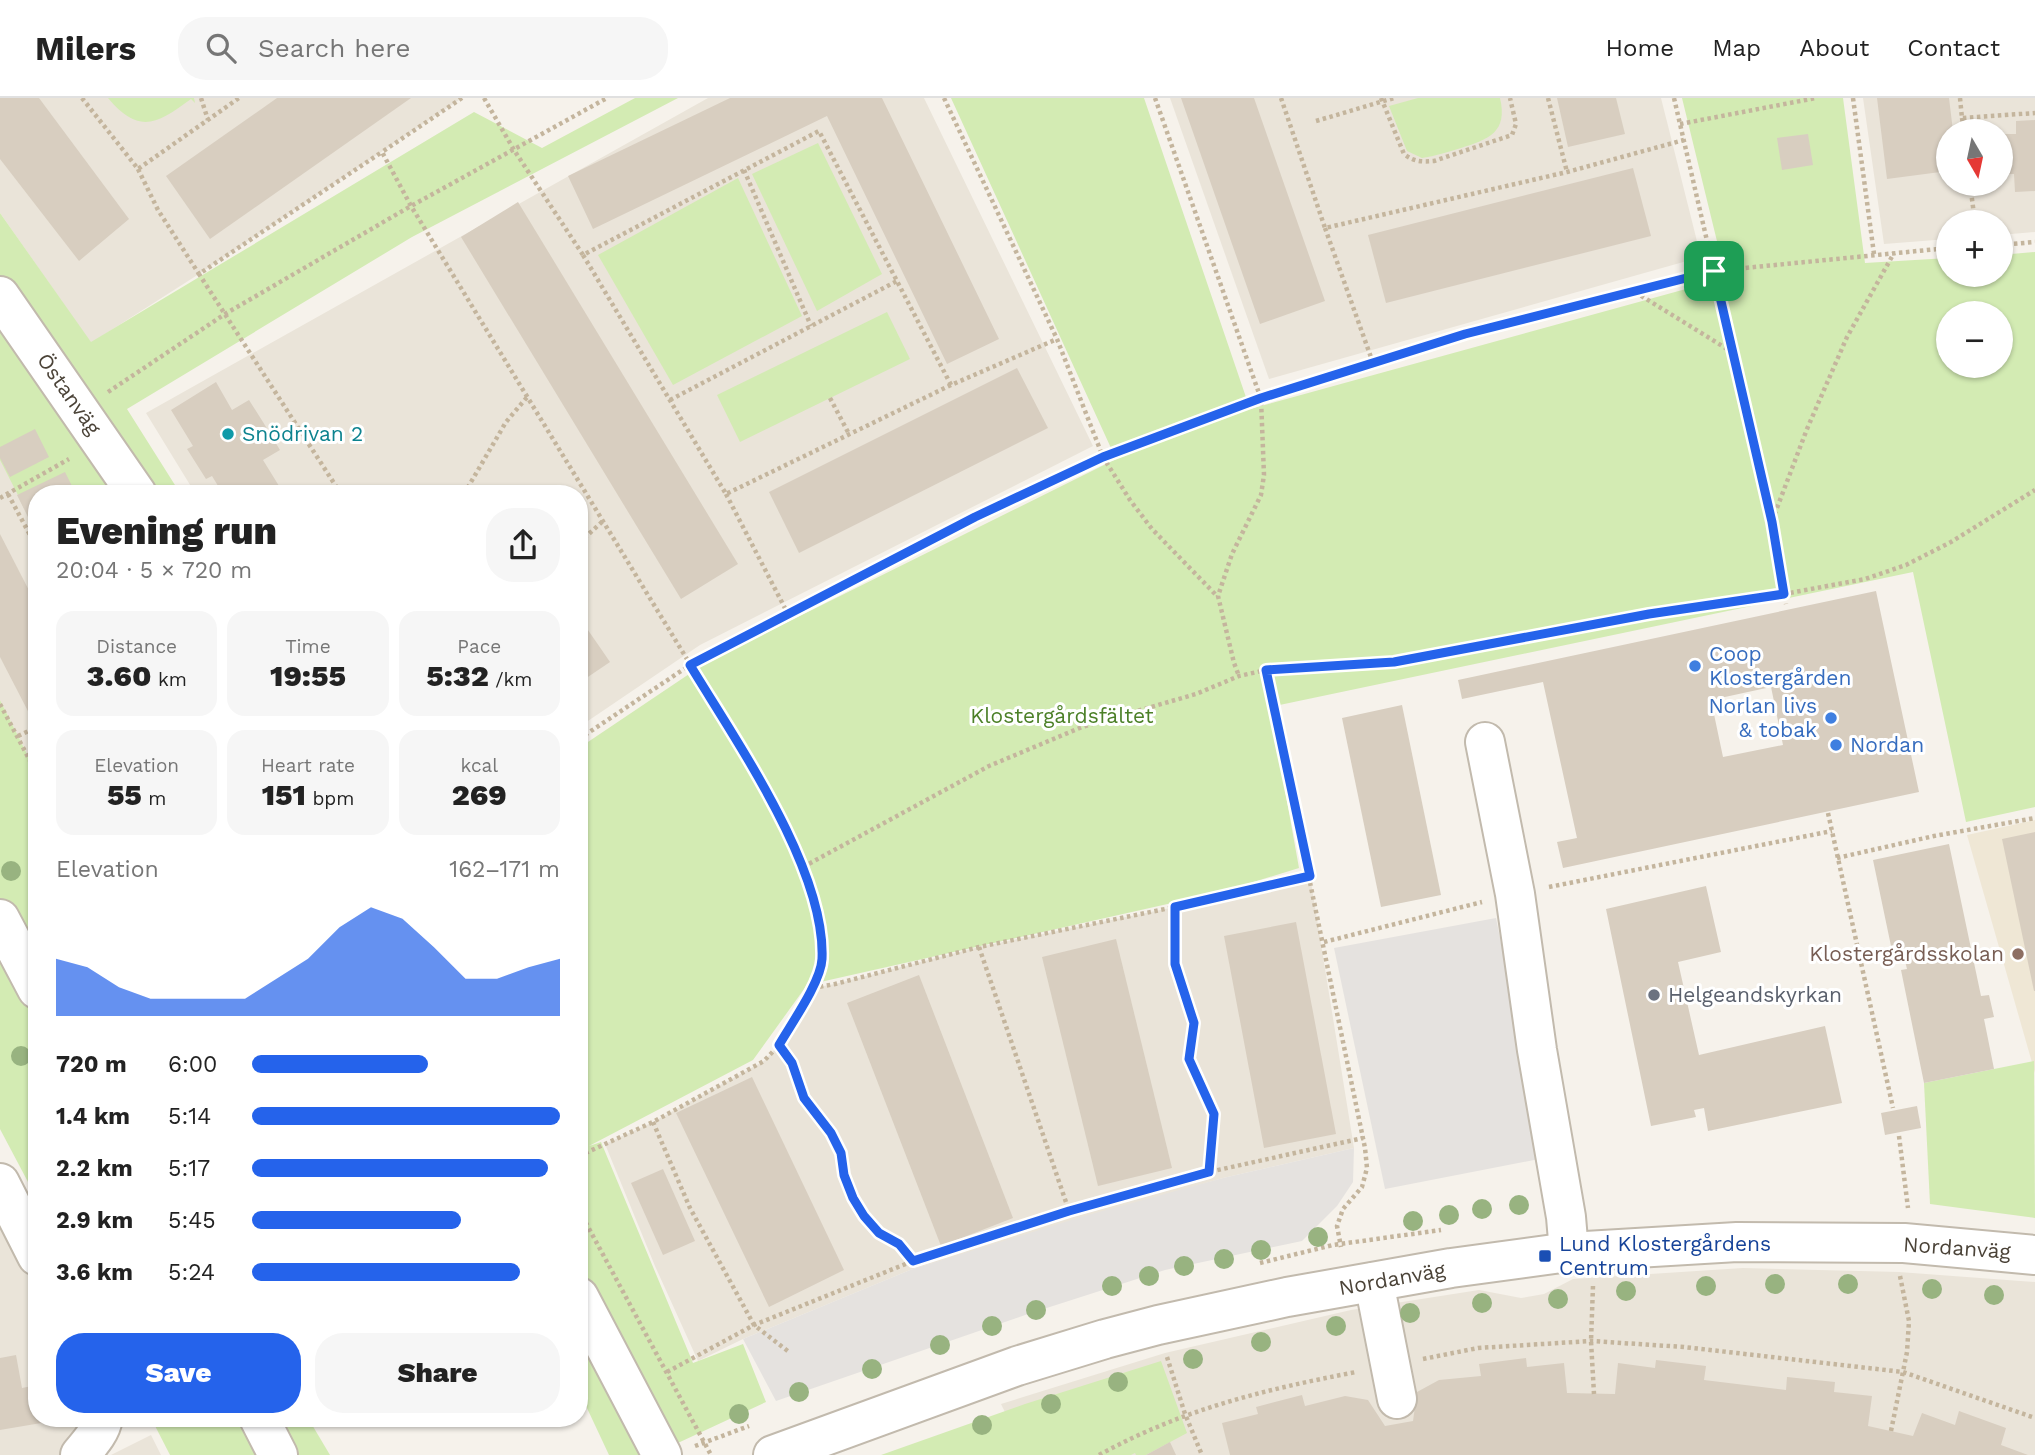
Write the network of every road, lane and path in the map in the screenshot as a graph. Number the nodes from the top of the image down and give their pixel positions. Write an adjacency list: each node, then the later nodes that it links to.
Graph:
1 (82, 98): 26 (path)
2 (201, 98): 20 (path)
3 (239, 98): 20 (path)
4 (462, 98): 25 (path)
5 (484, 98): 24 (path)
6 (607, 98): 24 (path)
7 (944, 98): 44 (path)
8 (1155, 98): 51 (path)
9 (1281, 98): 30 (path)
10 (1394, 98): 17 (path)
11 (1510, 98): 17 (path)
12 (1548, 98): 28 (path)
13 (1674, 98): 22 (path)
14 (1816, 98): 22 (path)
15 (1853, 98): 35 (path)
16 (1960, 98): 19 (path)
17 (1381, 99): 21 (path)
18 (2035, 113): 19 (path)
19 (1962, 118)
20 (208, 120): 26 (path)
21 (1316, 121)
22 (1680, 124): 23 (path)
23 (1684, 140): 28 (path); 37 (path)
24 (514, 149): 29 (path); 36 (path)
25 (382, 152): 29 (path); 38 (path)
26 (138, 169): 38 (path)
27 (744, 170): 36 (path); 39 (path); 43 (path)
28 (1567, 172): 30 (path)
29 (411, 206): 42 (path); 49 (path)
30 (1325, 228): 46 (path)
31 (2035, 242): 32 (path)
32 (2013, 244)
33 (1936, 249): 34 (path)
34 (1895, 252): 35 (path); 66 (path)
35 (1874, 254): 37 (path)
36 (583, 255): 52 (path)
37 (1714, 271): 40 (path); 45 (path)
38 (199, 274): 42 (path)
39 (897, 281): 43 (path); 47 (path)
40 (1634, 291): 45 (path); 46 (path)
41 (0, 296): 56 (street, Östanväg)
42 (225, 314): 48 (path); 57 (path)
43 (811, 326): 52 (path)
44 (1057, 339): 47 (path); 55 (path)
45 (1732, 352): 66 (path)
46 (1373, 363): 51 (path)
47 (951, 385): 53 (path)
48 (107, 392)
49 (528, 396): 58 (path); 59 (path)
50 (830, 398): 53 (path)
51 (1261, 398): 55 (path); 70 (path)
52 (670, 400): 63 (path)
53 (849, 434): 63 (path)
54 (75, 454): 61 (path)
55 (1103, 457): 70 (path); 72 (path)
56 (131, 485)
57 (335, 485)
58 (469, 485)
59 (583, 485)
60 (2035, 489): 69 (path)
61 (8, 494): 64 (path); 67 (path)
62 (588, 494): 65 (path)
63 (726, 494): 72 (path)
64 (0, 498)
65 (604, 520): 68 (path); 73 (path)
66 (1772, 522): 69 (path)
67 (28, 531)
68 (588, 535)
69 (1784, 594): 71 (path); 74 (path)
70 (1218, 596): 75 (path)
71 (1786, 604)
72 (788, 614): 73 (path)
73 (690, 665): 78 (path); 86 (path)
74 (1266, 670): 75 (path); 87 (path)
75 (1240, 676): 86 (path)
76 (0, 704): 79 (path)
77 (28, 731): 79 (path)
78 (588, 733)
79 (18, 736): 81 (path)
80 (1485, 742): 88 (street)
81 (28, 756)
82 (1828, 813): 84 (path)
83 (2035, 818): 85 (path)
84 (1832, 831): 85 (path); 88 (path)
85 (1837, 858): 96 (path)
86 (803, 867): 94 (path)
87 (1310, 876): 89 (path); 91 (path)
88 (1514, 894): 91 (path); 107 (street)
89 (1175, 907): 92 (path); 101 (path)
90 (0, 919): 93 (street)
91 (1324, 942): 99 (path)
92 (979, 947): 94 (path); 103 (path)
93 (28, 972)
94 (812, 988): 95 (path)
95 (779, 1045): 97 (path); 110 (path)
96 (1893, 1108)
97 (653, 1122): 100 (path); 113 (path)
98 (1899, 1136): 109 (path)
99 (1363, 1138): 101 (path); 106 (path)
100 (588, 1152)
101 (1209, 1172): 103 (path)
102 (0, 1183): 105 (street)
103 (1069, 1211): 110 (path)
104 (588, 1227): 117 (path)
105 (28, 1238)
106 (1340, 1244)
107 (1581, 1251): 109 (street, Nordanväg); 111 (street, Nordanväg); 115 (path)
108 (2035, 1255): 109 (street, Nordanväg)
109 (1902, 1258): 118 (path)
110 (913, 1261): 113 (path)
111 (1374, 1282): 114 (street, Nordanväg); 119 (street)
112 (588, 1314): 126 (street)
113 (754, 1325): 116 (path); 117 (path)
114 (1158, 1325): 121 (path); 128 (street, Nordanväg)
115 (1591, 1341): 118 (path); 119 (path); 120 (path)
116 (789, 1352)
117 (667, 1372): 127 (path)
118 (1903, 1372): 122 (path); 124 (path)
119 (1394, 1382): 121 (path)
120 (1594, 1394)
121 (1185, 1414): 129 (path); 130 (path)
122 (2035, 1418)
123 (264, 1427): 125 (street)
124 (1891, 1431)
125 (278, 1455)
126 (662, 1455)
127 (711, 1455)
128 (773, 1455)
129 (1099, 1455)
130 (1202, 1455)

